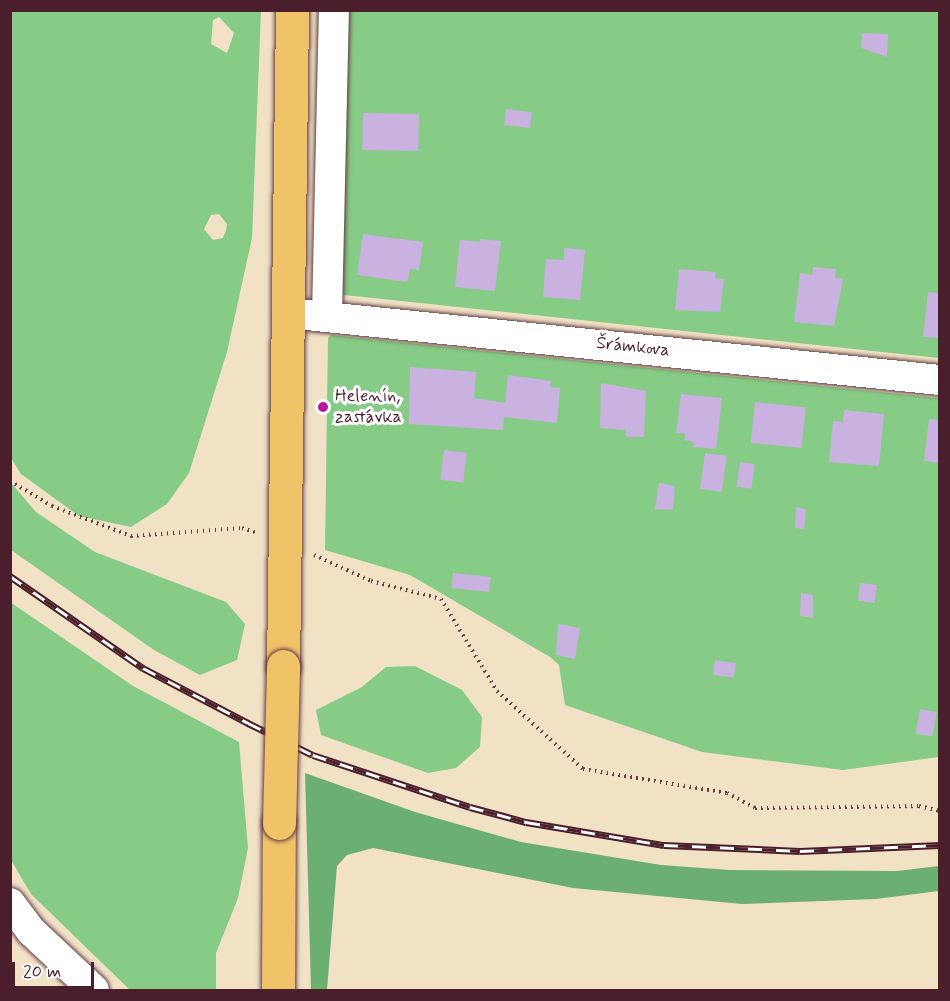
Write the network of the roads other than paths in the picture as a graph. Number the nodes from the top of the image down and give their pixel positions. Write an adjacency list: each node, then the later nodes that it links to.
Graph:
1 (292, 10): 3 (main road)
2 (334, 10): 4 (street)
3 (287, 313): 4 (street, Šrámkova); 8 (main road, bridge)
4 (327, 315): 5 (street, Šrámkova)
5 (939, 380)
6 (10, 903): 7 (street)
7 (94, 990)
8 (278, 990)

